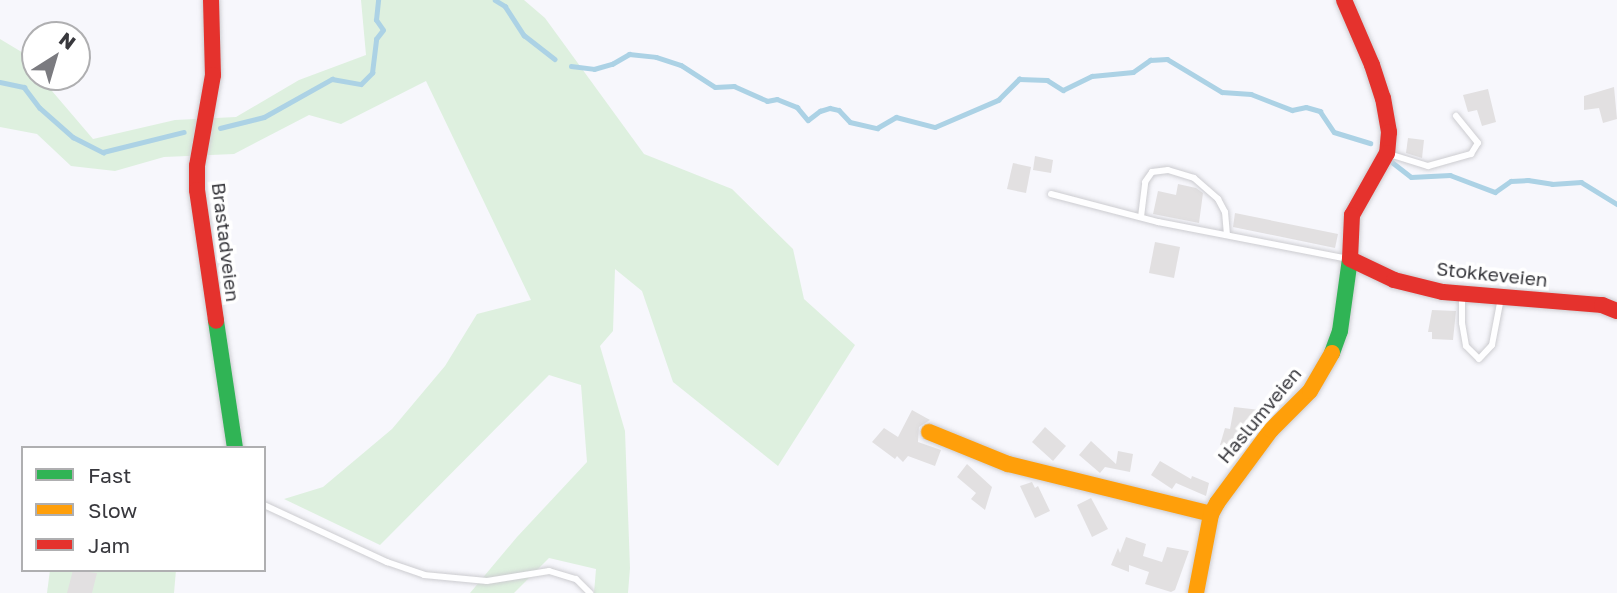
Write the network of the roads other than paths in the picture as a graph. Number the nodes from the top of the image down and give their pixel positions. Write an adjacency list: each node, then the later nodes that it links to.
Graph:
1 (211, 0): 13 (street, Brastadveien)
2 (1343, 0): 4 (street)
3 (1456, 116): 4 (lane)
4 (1387, 153): 8 (street)
5 (1051, 194): 6 (lane)
6 (1142, 217): 7 (lane); 7 (lane)
7 (1227, 234): 8 (lane)
8 (1350, 260): 9 (street, Stokkeveien); 15 (street, Haslumveien)
9 (1462, 296): 10 (street, Stokkeveien); 10 (lane)
10 (1501, 298): 11 (street, Stokkeveien)
11 (1617, 311)
12 (929, 432): 15 (street)
13 (235, 446)
14 (266, 506): 16 (lane)
15 (1211, 514): 17 (street, Haslumveien)
16 (590, 593)
17 (1196, 593)

